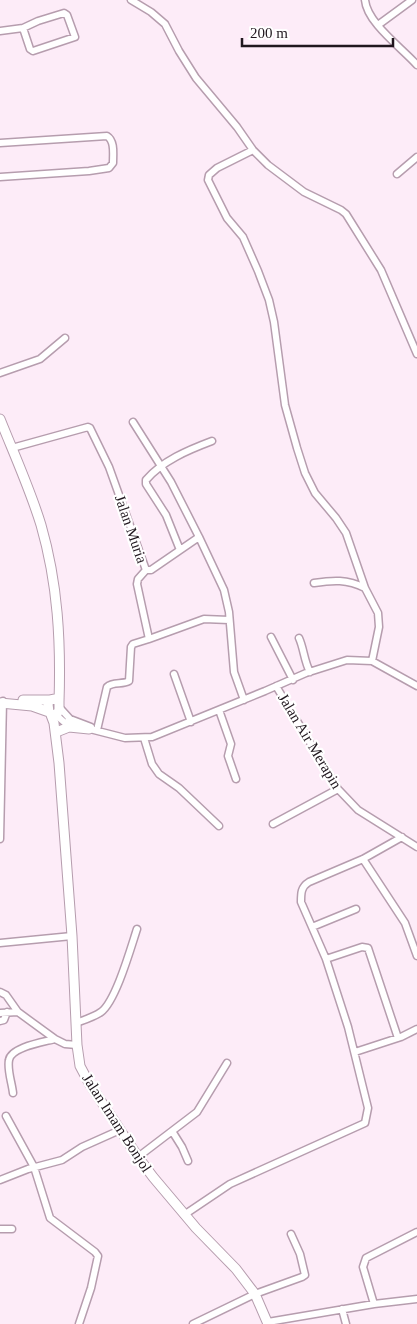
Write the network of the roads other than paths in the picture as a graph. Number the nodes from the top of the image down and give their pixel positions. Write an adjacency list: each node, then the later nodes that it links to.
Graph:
1 (131, 0): 9 (street)
2 (365, 0): 4 (street)
3 (412, 0): 4 (street)
4 (378, 25): 7 (street)
5 (24, 28): 5 (street); 6 (street)
6 (0, 32)
7 (417, 65)
8 (0, 143): 12 (street)
9 (253, 150): 14 (street); 25 (street)
10 (417, 157): 11 (street)
11 (397, 174)
12 (0, 177)
13 (65, 338): 15 (street)
14 (417, 354)
15 (0, 373)
16 (0, 419): 19 (main road, Jalan Imam Bonjol)
17 (133, 422): 20 (street)
18 (212, 441): 20 (street)
19 (12, 448): 23 (street, Jalan Muria); 38 (main road, Jalan Imam Bonjol)
20 (162, 466): 21 (street); 22 (street)
21 (199, 536): 22 (street, Jalan Muria); 26 (street)
22 (180, 550): 23 (street, Jalan Muria)
23 (146, 570): 29 (street)
24 (314, 583): 25 (street)
25 (365, 588): 30 (street)
26 (229, 620): 29 (street); 36 (street)
27 (271, 637): 33 (street)
28 (299, 638): 31 (street)
29 (149, 639): 41 (street)
30 (372, 661): 31 (street); 35 (street)
31 (310, 672): 33 (street)
32 (174, 674): 40 (street)
33 (293, 680): 34 (street)
34 (276, 686): 36 (street); 46 (street, Jalan Air Merapin)
35 (417, 686)
36 (244, 700): 39 (street)
37 (1, 701): 38 (main road); 50 (street)
38 (54, 709): 41 (street); 42 (main road, Jalan Imam Bonjol); 44 (main road, Jalan Imam Bonjol)
39 (219, 710): 40 (street); 45 (street)
40 (191, 722): 43 (street)
41 (93, 730): 42 (main road); 43 (street)
42 (59, 731): 44 (main road, Jalan Imam Bonjol)
43 (144, 738): 48 (street)
44 (58, 763): 56 (main road, Jalan Imam Bonjol)
45 (236, 779)
46 (338, 789): 47 (street); 49 (street, Jalan Air Merapin)
47 (273, 824)
48 (219, 826)
49 (402, 837): 51 (street, Jalan Air Merapin); 52 (street)
50 (0, 839)
51 (417, 847)
52 (363, 859): 54 (street); 57 (street)
53 (356, 909): 54 (street)
54 (312, 927): 60 (street)
55 (137, 929): 65 (street)
56 (72, 936): 58 (street); 65 (main road, Jalan Imam Bonjol)
57 (413, 939): 59 (street)
58 (0, 943)
59 (417, 956)
60 (326, 959): 67 (street); 70 (street)
61 (0, 992): 63 (street)
62 (4, 1012): 63 (street); 64 (street)
63 (18, 1012): 68 (street)
64 (0, 1021)
65 (76, 1023): 69 (main road, Jalan Imam Bonjol)
66 (417, 1030): 67 (street)
67 (398, 1038): 70 (street)
68 (55, 1039): 69 (street); 72 (street)
69 (77, 1045): 74 (main road, Jalan Imam Bonjol)
70 (355, 1052): 80 (street)
71 (227, 1063): 75 (street)
72 (13, 1092)
73 (6, 1116): 78 (street)
74 (120, 1130): 76 (main road, Jalan Imam Bonjol); 78 (street)
75 (172, 1131): 76 (street); 77 (street)
76 (138, 1158): 80 (main road, Jalan Imam Bonjol)
77 (188, 1162)
78 (34, 1167): 79 (street); 90 (street)
79 (0, 1180)
80 (184, 1215): 85 (main road, Jalan Imam Bonjol)
81 (0, 1229): 82 (street)
82 (12, 1229)
83 (417, 1232): 87 (street)
84 (292, 1234): 85 (street)
85 (255, 1294): 89 (main road, Jalan Imam Bonjol); 91 (street)
86 (417, 1300): 87 (street)
87 (374, 1304): 88 (street)
88 (342, 1309): 89 (street); 92 (street)
89 (268, 1323)
90 (79, 1324)
91 (193, 1324)
92 (346, 1324)

